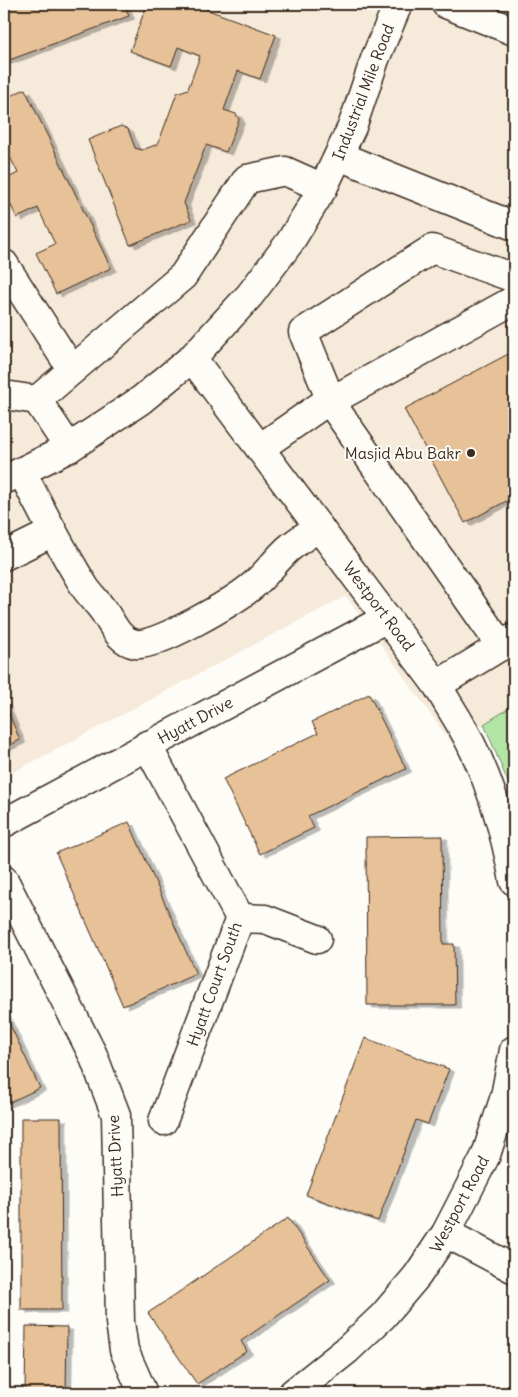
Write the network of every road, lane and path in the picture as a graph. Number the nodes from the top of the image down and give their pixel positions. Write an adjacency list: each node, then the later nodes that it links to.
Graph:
1 (398, 4): 4 (street, Industrial Mile Road)
2 (446, 4): 3 (street)
3 (514, 31)
4 (339, 156): 5 (street, Industrial Mile Road); 6 (street)
5 (323, 188): 10 (street, Industrial Mile Road); 11 (street)
6 (514, 226)
7 (4, 264): 11 (street)
8 (514, 278): 14 (street)
9 (514, 300): 14 (street)
10 (192, 358): 15 (street, Industrial Mile Road); 16 (street, Westport Road)
11 (72, 370): 13 (street)
12 (4, 395): 13 (street)
13 (37, 400): 15 (street)
14 (331, 402): 16 (street); 22 (street)
15 (69, 448): 17 (street, Industrial Mile Road)
16 (260, 448): 18 (street, Westport Road)
17 (13, 476): 19 (street)
18 (319, 527): 19 (street); 21 (street, Westport Road)
19 (53, 532): 20 (street)
20 (4, 556)
21 (387, 618): 23 (street, Westport Road); 24 (street, Hyatt Drive)
22 (508, 642): 23 (street)
23 (437, 685): 27 (street, Westport Road)
24 (147, 745): 25 (street, Hyatt Drive); 28 (street, Hyatt Court South)
25 (4, 823)
26 (4, 880): 34 (street, Hyatt Drive)
27 (514, 881)
28 (240, 918): 29 (street); 31 (street, Hyatt Court South)
29 (317, 939)
30 (514, 1050): 32 (street, Westport Road)
31 (163, 1121)
32 (446, 1233): 33 (street); 35 (street, Westport Road)
33 (514, 1269)
34 (143, 1393)
35 (293, 1393)

